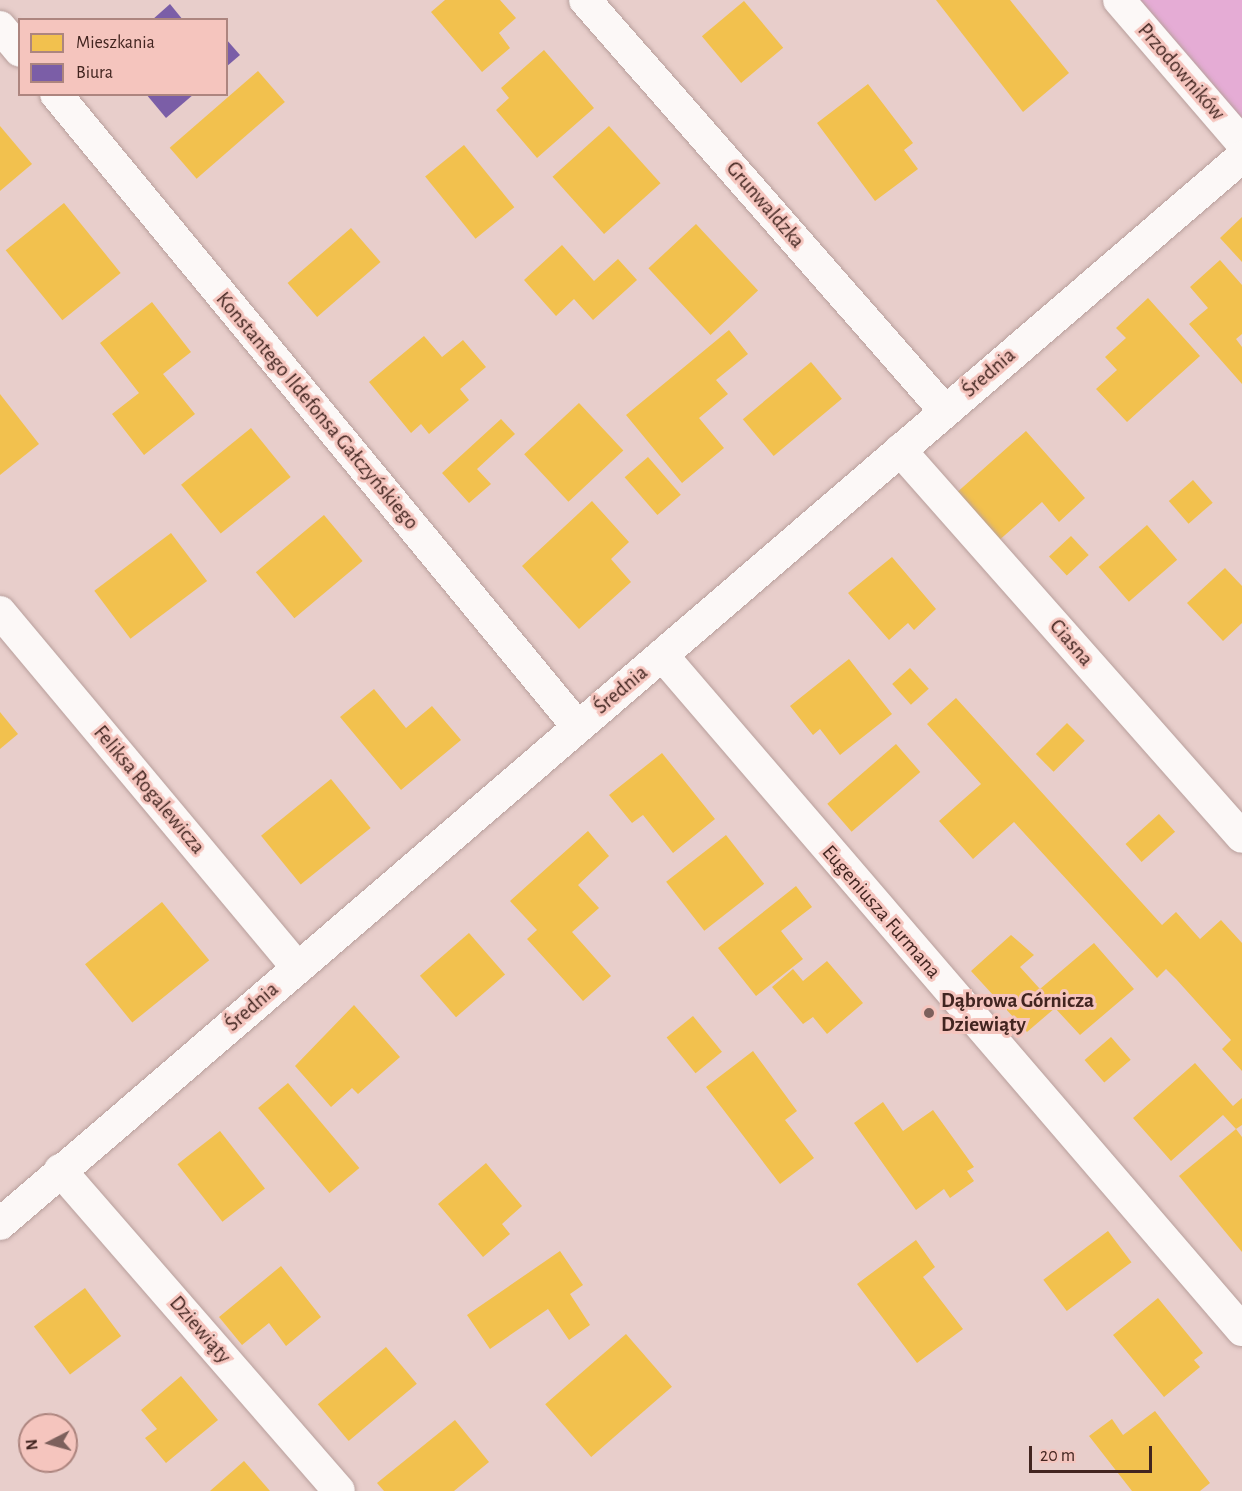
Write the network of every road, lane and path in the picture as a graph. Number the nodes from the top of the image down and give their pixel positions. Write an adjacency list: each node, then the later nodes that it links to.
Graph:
1 (585, 0): 8 (street, Grunwaldzka)
2 (1119, 0): 6 (street, Przodowników)
3 (0, 27): 4 (street)
4 (18, 49)
5 (58, 96): 12 (street, Konstantego Ildefonsa Gałczyńskiego)
6 (1242, 143)
7 (1242, 156): 8 (street, Średnia)
8 (945, 411): 9 (street, Średnia)
9 (900, 450): 11 (street, Średnia); 13 (street, Ciasna)
10 (0, 612): 14 (street, Feliksa Rogalewicza)
11 (662, 655): 12 (street, Średnia); 17 (street, Eugeniusza Furmana)
12 (578, 727): 14 (street, Średnia)
13 (1242, 837)
14 (298, 968): 15 (street, Średnia)
15 (60, 1170): 16 (street, Średnia); 18 (street, Dziewiąty)
16 (6, 1207)
17 (1242, 1330)
18 (339, 1491)

